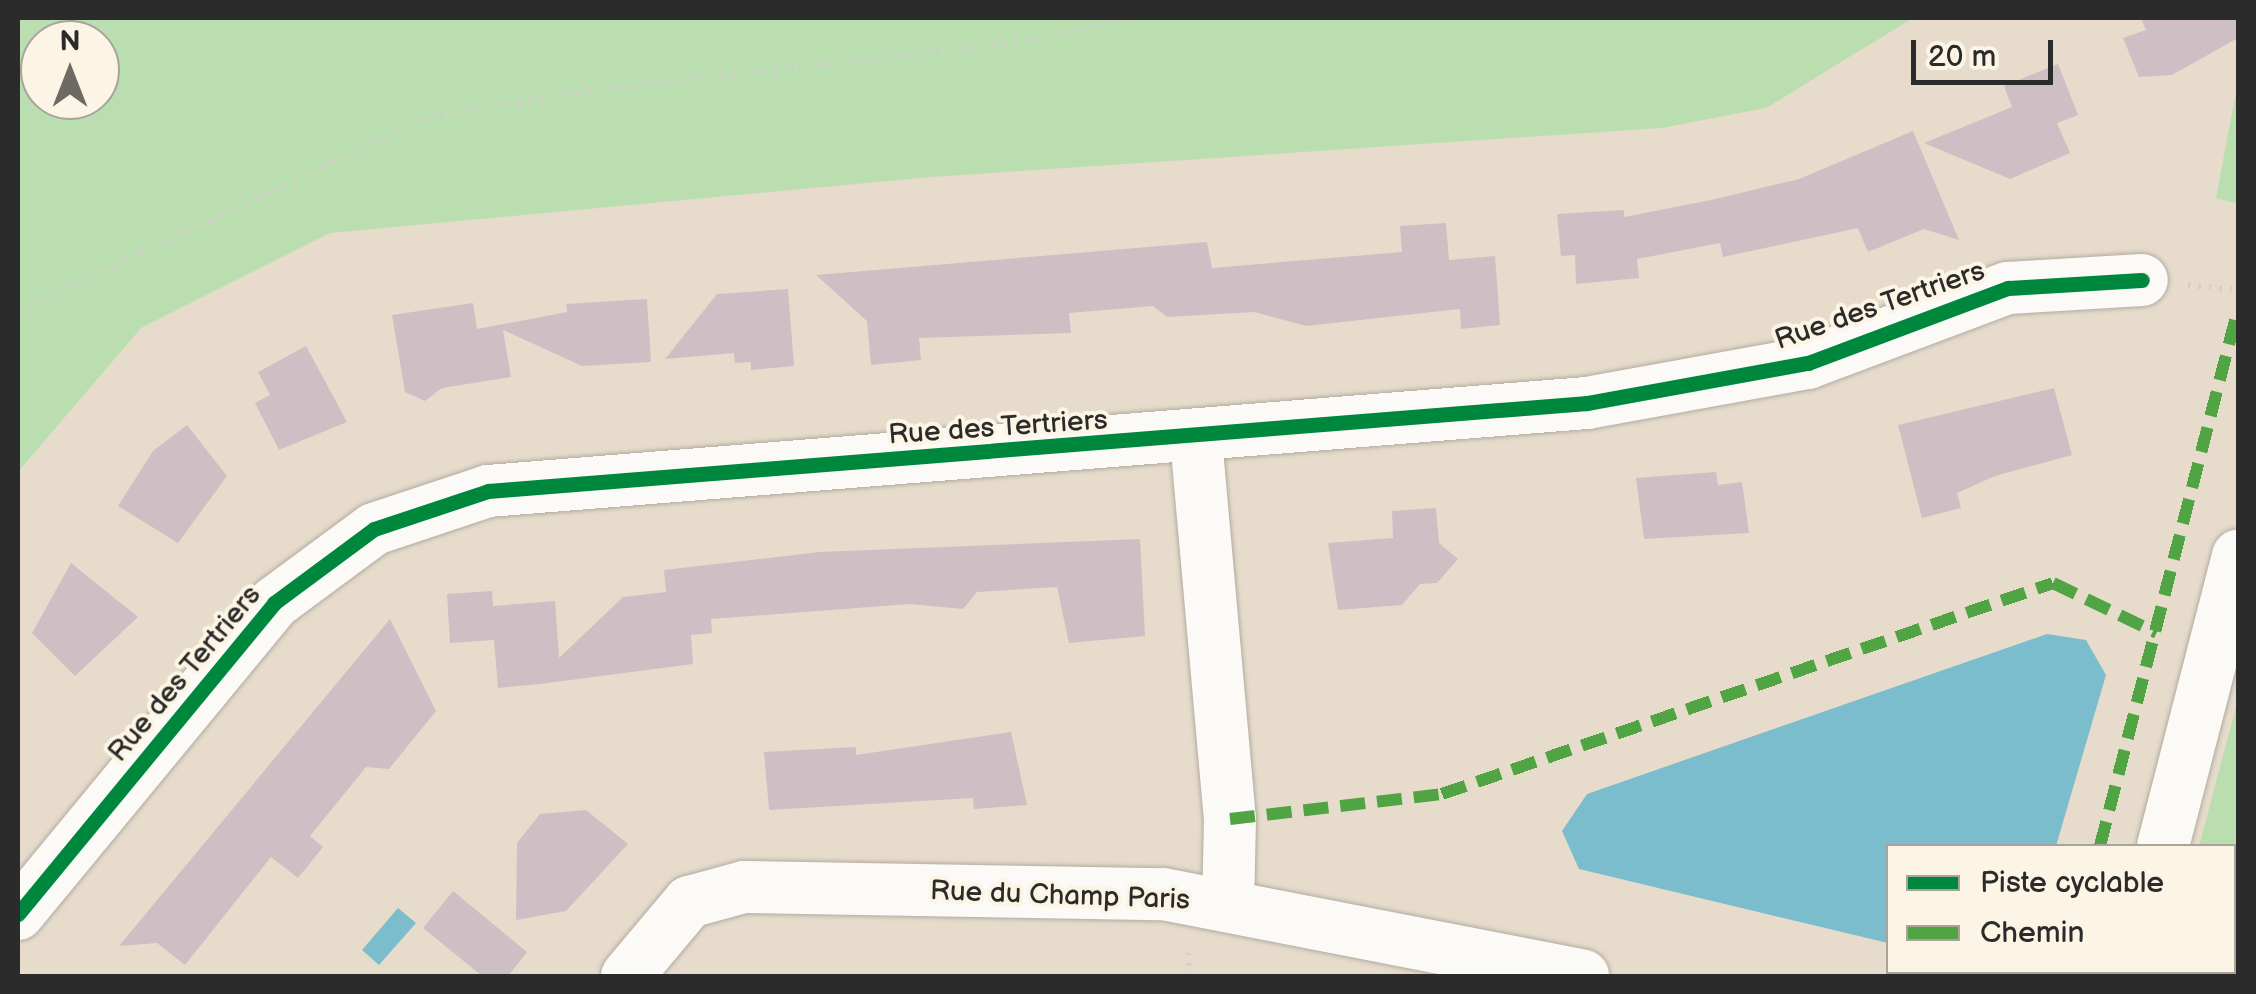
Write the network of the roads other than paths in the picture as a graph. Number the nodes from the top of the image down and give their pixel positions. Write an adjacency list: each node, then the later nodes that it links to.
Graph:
1 (2142, 280): 2 (street, Rue des Tertriers)
2 (1196, 439): 5 (street); 6 (street, Rue des Tertriers)
3 (2238, 556): 4 (street)
4 (2164, 844)
5 (1228, 906): 7 (street, Rue du Champ Paris); 8 (street, Rue du Champ Paris)
6 (18, 914)
7 (628, 976)
8 (1583, 976)

